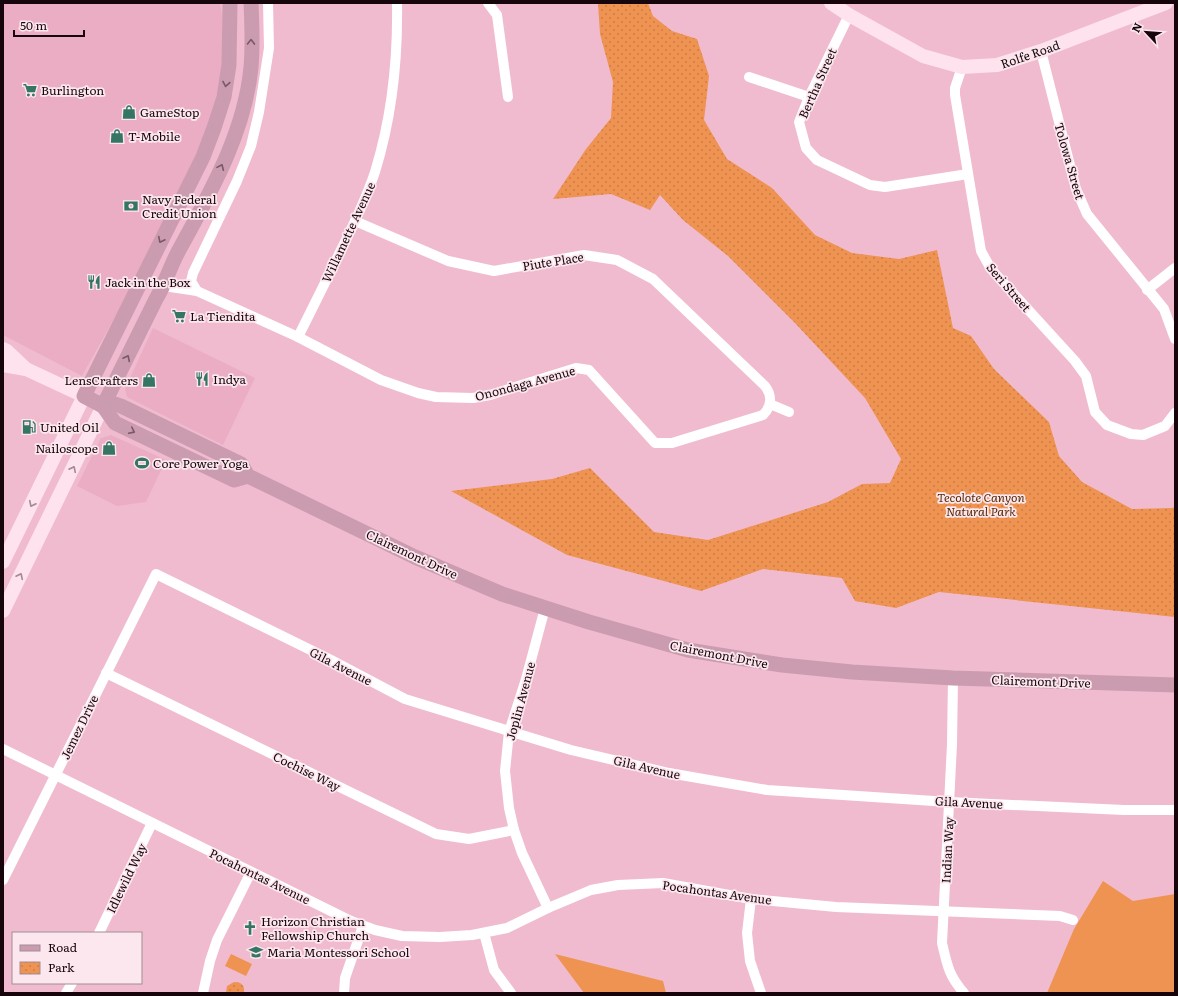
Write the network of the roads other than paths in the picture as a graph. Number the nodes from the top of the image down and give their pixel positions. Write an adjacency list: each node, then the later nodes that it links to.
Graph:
1 (230, 3): 25 (main road, one-way to 25)
2 (251, 3): 17 (main road, one-way to 2)
3 (268, 3): 19 (street)
4 (397, 3): 15 (street, Willamette Avenue)
5 (488, 3): 12 (street)
6 (831, 3): 8 (main road, Rolfe Road)
7 (1166, 3): 9 (main road, Rolfe Road)
8 (849, 15): 10 (main road, Rolfe Road); 13 (street, Bertha Street)
9 (1041, 51): 10 (main road, Rolfe Road); 18 (street, Tolowa Street)
10 (962, 67): 14 (street, Seri Street)
11 (749, 77): 13 (street)
12 (508, 97)
13 (809, 97): 14 (street, Bertha Street)
14 (968, 174): 29 (street, Seri Street)
15 (355, 221): 20 (street, Willamette Avenue); 26 (street, Piute Place)
16 (1175, 268): 18 (street)
17 (164, 286): 19 (street, Onondaga Avenue); 27 (main road, one-way to 17)
18 (1147, 290): 21 (street, Tolowa Street)
19 (197, 291): 20 (street, Onondaga Avenue)
20 (298, 337): 26 (street, Onondaga Avenue)
21 (1175, 339)
22 (3, 349): 24 (main road, Clairemont Drive)
23 (3, 365): 24 (main road, Clairemont Drive)
24 (26, 369): 25 (main road, Clairemont Drive)
25 (84, 396): 27 (main road, Clairemont Drive); 30 (main road, one-way to 30)
26 (770, 404): 28 (street)
27 (103, 406): 32 (main road, Clairemont Drive); 33 (main road, one-way to 27)
28 (789, 412)
29 (1175, 413)
30 (3, 562)
31 (156, 574): 34 (street, Jemez Drive); 37 (street, Gila Avenue)
32 (545, 608): 35 (main road, Clairemont Drive); 37 (street, Joplin Avenue)
33 (3, 611)
34 (106, 673): 39 (street, Jemez Drive); 43 (street, Cochise Way)
35 (953, 678): 36 (main road, Clairemont Drive); 40 (street, Indian Way)
36 (1175, 685)
37 (509, 732): 40 (street, Gila Avenue); 43 (street, Joplin Avenue)
38 (3, 749): 39 (street, Pocahontas Avenue)
39 (55, 776): 42 (street, Pocahontas Avenue); 45 (street, Jemez Drive)
40 (949, 802): 41 (street, Gila Avenue); 48 (street, Indian Way)
41 (1175, 810)
42 (152, 823): 44 (street, Pocahontas Avenue); 51 (street, Idlewild Way)
43 (514, 830): 47 (street, Joplin Avenue)
44 (251, 872): 50 (street, Pocahontas Avenue); 55 (street)
45 (3, 880)
46 (750, 899): 47 (street, Pocahontas Avenue); 48 (street, Pocahontas Avenue); 58 (street)
47 (548, 908): 52 (street, Pocahontas Avenue)
48 (944, 911): 49 (street, Pocahontas Avenue); 59 (street, Indian Way)
49 (1073, 920)
50 (362, 926): 52 (street, Pocahontas Avenue); 56 (street)
51 (99, 932)
52 (484, 933): 57 (street)
53 (71, 984): 54 (street)
54 (66, 993)
55 (203, 993)
56 (344, 993)
57 (510, 993)
58 (761, 993)
59 (964, 993)

